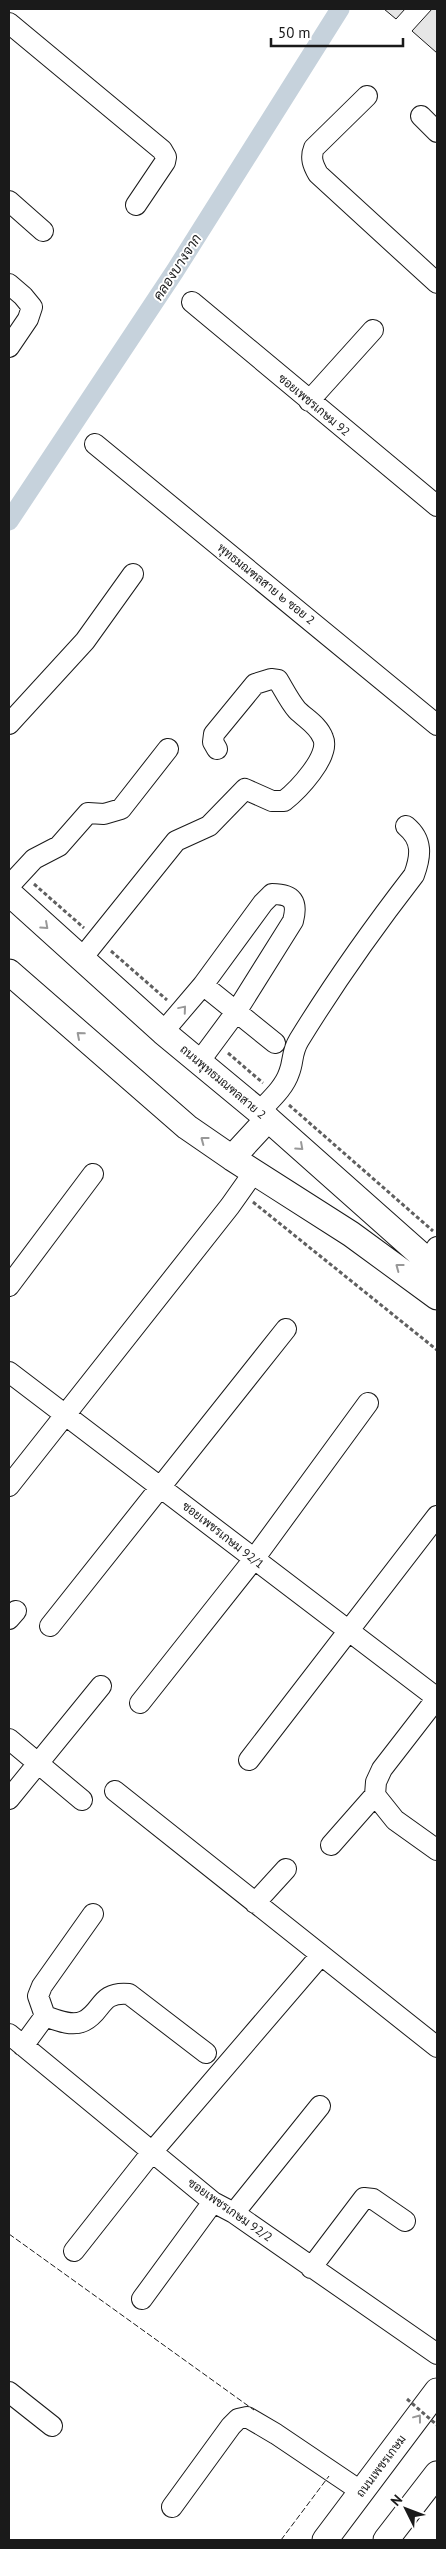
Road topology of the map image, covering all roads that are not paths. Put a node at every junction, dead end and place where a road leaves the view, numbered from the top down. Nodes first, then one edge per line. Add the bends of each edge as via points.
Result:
1 (9, 23) edge
2 (367, 96) dead end
3 (420, 116) dead end
4 (437, 132) edge
5 (9, 201) edge
6 (136, 205) dead end
7 (43, 231) dead end
8 (437, 283) edge
9 (9, 284) edge
10 (192, 302) dead end
11 (373, 330) dead end
12 (9, 347) edge
13 (309, 401) junction
14 (94, 444) dead end
15 (437, 506) edge
16 (133, 574) dead end
17 (9, 724) edge
18 (437, 725) edge
19 (168, 749) dead end
20 (217, 749) dead end
21 (406, 826) dead end
22 (9, 886) edge
23 (9, 893) edge
24 (82, 958) junction
25 (9, 972) edge
26 (203, 985) junction
27 (236, 1012) junction
28 (163, 1032) junction
29 (275, 1043) dead end
30 (199, 1062) junction
31 (264, 1116) junction
32 (232, 1158) junction
33 (93, 1174) dead end
34 (247, 1182) junction
35 (434, 1259) edge
36 (9, 1286) edge
37 (437, 1297) edge
38 (286, 1329) dead end
39 (9, 1372) edge
40 (368, 1403) dead end
41 (66, 1416) junction
42 (9, 1486) edge
43 (161, 1487) junction
44 (437, 1516) edge
45 (254, 1560) junction
46 (50, 1626) dead end
47 (349, 1632) junction
48 (101, 1686) dead end
49 (437, 1698) edge
50 (140, 1702) dead end
51 (9, 1740) edge
52 (249, 1760) dead end
53 (38, 1762) junction
54 (114, 1792) dead end
55 (375, 1796) junction
56 (9, 1799) edge
57 (82, 1800) dead end
58 (331, 1845) dead end
59 (437, 1850) edge
60 (286, 1869) dead end
61 (256, 1903) junction
62 (93, 1914) dead end
63 (321, 1956) junction
64 (45, 2016) junction
65 (16, 2040) edge
66 (437, 2047) edge
67 (206, 2053) dead end
68 (320, 2106) dead end
69 (152, 2152) junction
70 (213, 2202) junction
71 (234, 2212) junction
72 (405, 2221) dead end
73 (74, 2251) dead end
74 (311, 2268) junction
75 (142, 2299) dead end
76 (437, 2354) edge
77 (9, 2392) edge
78 (437, 2392) edge
79 (52, 2426) dead end
80 (435, 2482) edge
81 (362, 2492) junction
82 (172, 2507) dead end
83 (325, 2540) edge
84 (386, 2540) edge

1 - 6 street via 162,150 165,162
2 - 8 street via 314,148 311,155 314,166 318,174
3 - 4 street
5 - 7 street
9 - 12 street via 32,307 28,319
10 - 13 street, ซอยเพชรเกษม 92
11 - 13 street
13 - 15 street, ซอยเพชรเกษม 92
14 - 18 street, พุทธมณฑลสาย ๒ ซอย 2
16 - 17 street via 84,641
19 - 22 street via 121,809 104,814 88,813 59,846 34,859
20 - 24 street via 213,742 214,734 255,684 271,679 278,680 296,709 314,724 324,740 323,752 310,775 284,801 272,801 245,789 209,826 176,841
21 - 31 street via 419,844 420,859 414,875 315,1015 294,1050 290,1072
23 -> 24 main road, ถนนพุทธมณฑลสาย 2
24 - 28 main road, ถนนพุทธมณฑลสาย 2
32 -> 25 main road via 187,1127
26 - 27 street
26 - 27 street via 272,894 283,894 293,900 296,909 293,921
28 -> 26 street
27 - 29 street
27 - 30 street
28 - 30 main road, ถนนพุทธมณฑลสาย 2
30 - 31 main road, ถนนพุทธมณฑลสาย 2
31 - 32 main road
31 -> 35 main road, ถนนพุทธมณฑลสาย 2
32 - 34 main road
33 - 36 street
37 -> 34 main road via 351,1234
34 - 41 street
38 - 43 street
39 - 41 street, ซอยเพชรเกษม 92/1
40 - 45 street
41 - 42 street
41 - 43 street, ซอยเพชรเกษม 92/1
43 - 45 street, ซอยเพชรเกษม 92/1
43 - 46 street
44 - 47 street
45 - 47 street, ซอยเพชรเกษม 92/1
45 - 50 street
47 - 49 street, ซอยเพชรเกษม 92/1
47 - 52 street
48 - 53 street
49 - 55 street via 382,1769 376,1782
51 - 53 street
53 - 56 street
53 - 57 street
54 - 61 street
55 - 58 street
55 - 59 street via 395,1820
60 - 61 street
61 - 63 street
62 - 64 street via 42,1986 38,1996
63 - 66 street
63 - 69 street
64 - 65 street
64 - 67 street via 69,2023 84,2022 107,1998 118,1993 129,1994
65 - 69 street, ซอยเพชรเกษม 92/2
68 - 71 street
69 - 70 street, ซอยเพชรเกษม 92/2
69 - 73 street
70 - 71 street, ซอยเพชรเกษม 92/2
70 - 75 street
71 - 74 street, ซอยเพชรเกษม 92/2
72 - 74 street via 373,2199 364,2198
74 - 76 street, ซอยเพชรเกษม 92/2
77 - 79 street
81 -> 78 main road, ถนนเพชรเกษม
80 - 84 main road
81 - 82 street via 247,2417 238,2419 231,2426
81 - 83 main road, ถนนเพชรเกษม

